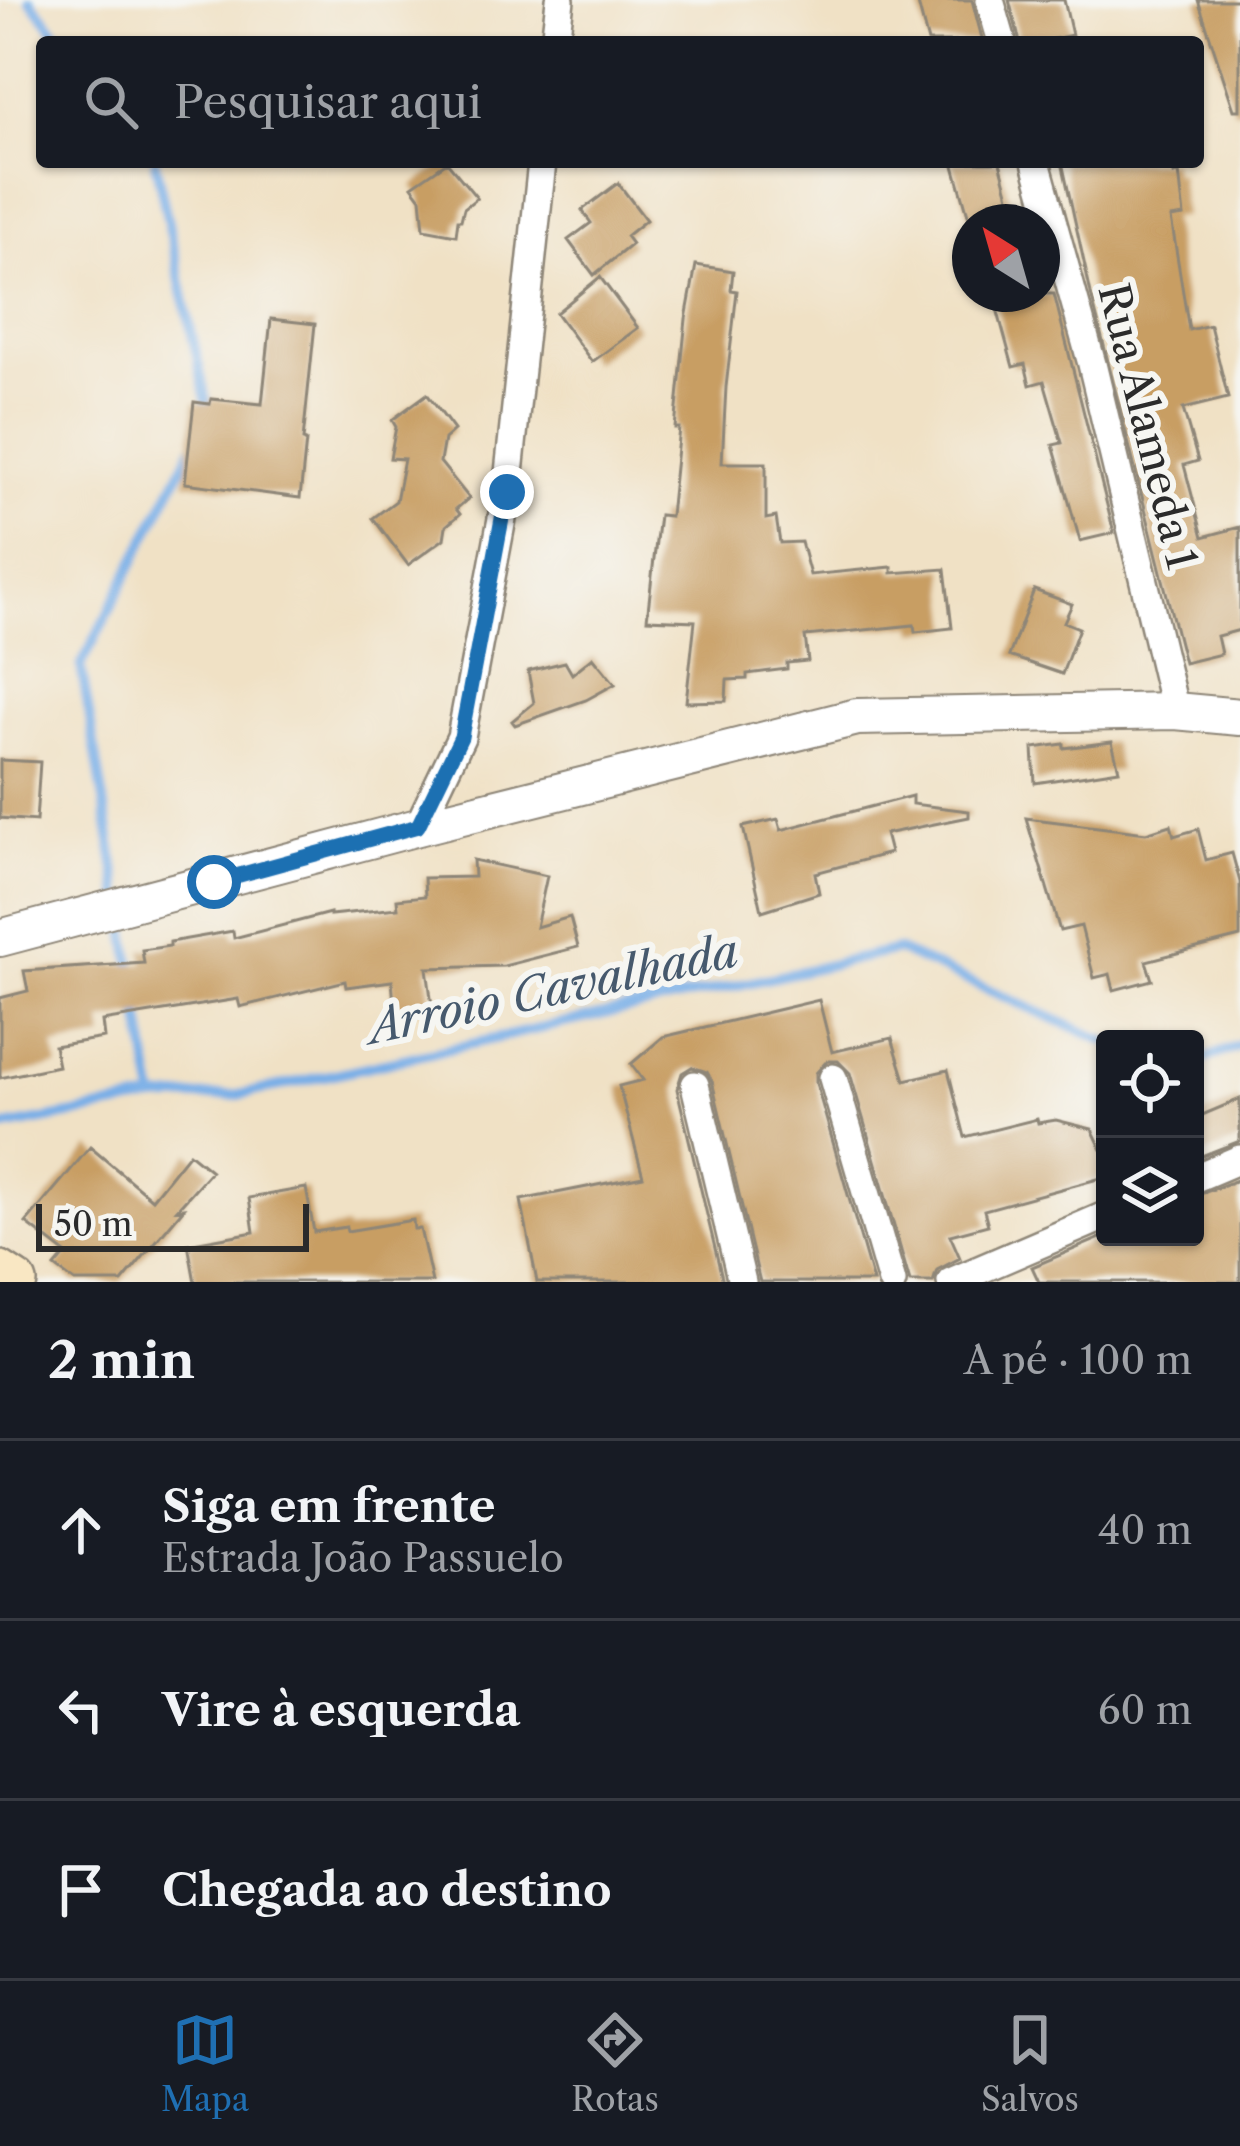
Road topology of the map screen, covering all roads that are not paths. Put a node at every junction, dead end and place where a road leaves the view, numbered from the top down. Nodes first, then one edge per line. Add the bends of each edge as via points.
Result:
1 (560, 0) edge
2 (991, 0) edge
3 (556, 36) edge
4 (1000, 36) edge
5 (541, 168) edge
6 (1038, 168) edge
7 (1175, 711) junction
8 (1240, 717) edge
9 (418, 826) junction
10 (0, 938) edge
11 (833, 1078) dead end
12 (695, 1085) dead end
13 (1240, 1159) edge
14 (1204, 1174) edge
15 (1096, 1220) edge
16 (0, 1271) edge
17 (17, 1282) edge
18 (742, 1282) edge
19 (892, 1282) edge
20 (951, 1282) edge

1 - 3 street
2 - 4 street
5 - 9 street via 507,492 461,737
6 - 7 street, Rua Alameda 1
7 - 8 street
7 - 9 street via 857,717
9 - 10 street
11 - 19 street
12 - 18 street
13 - 14 street
15 - 20 street
16 - 17 main road

